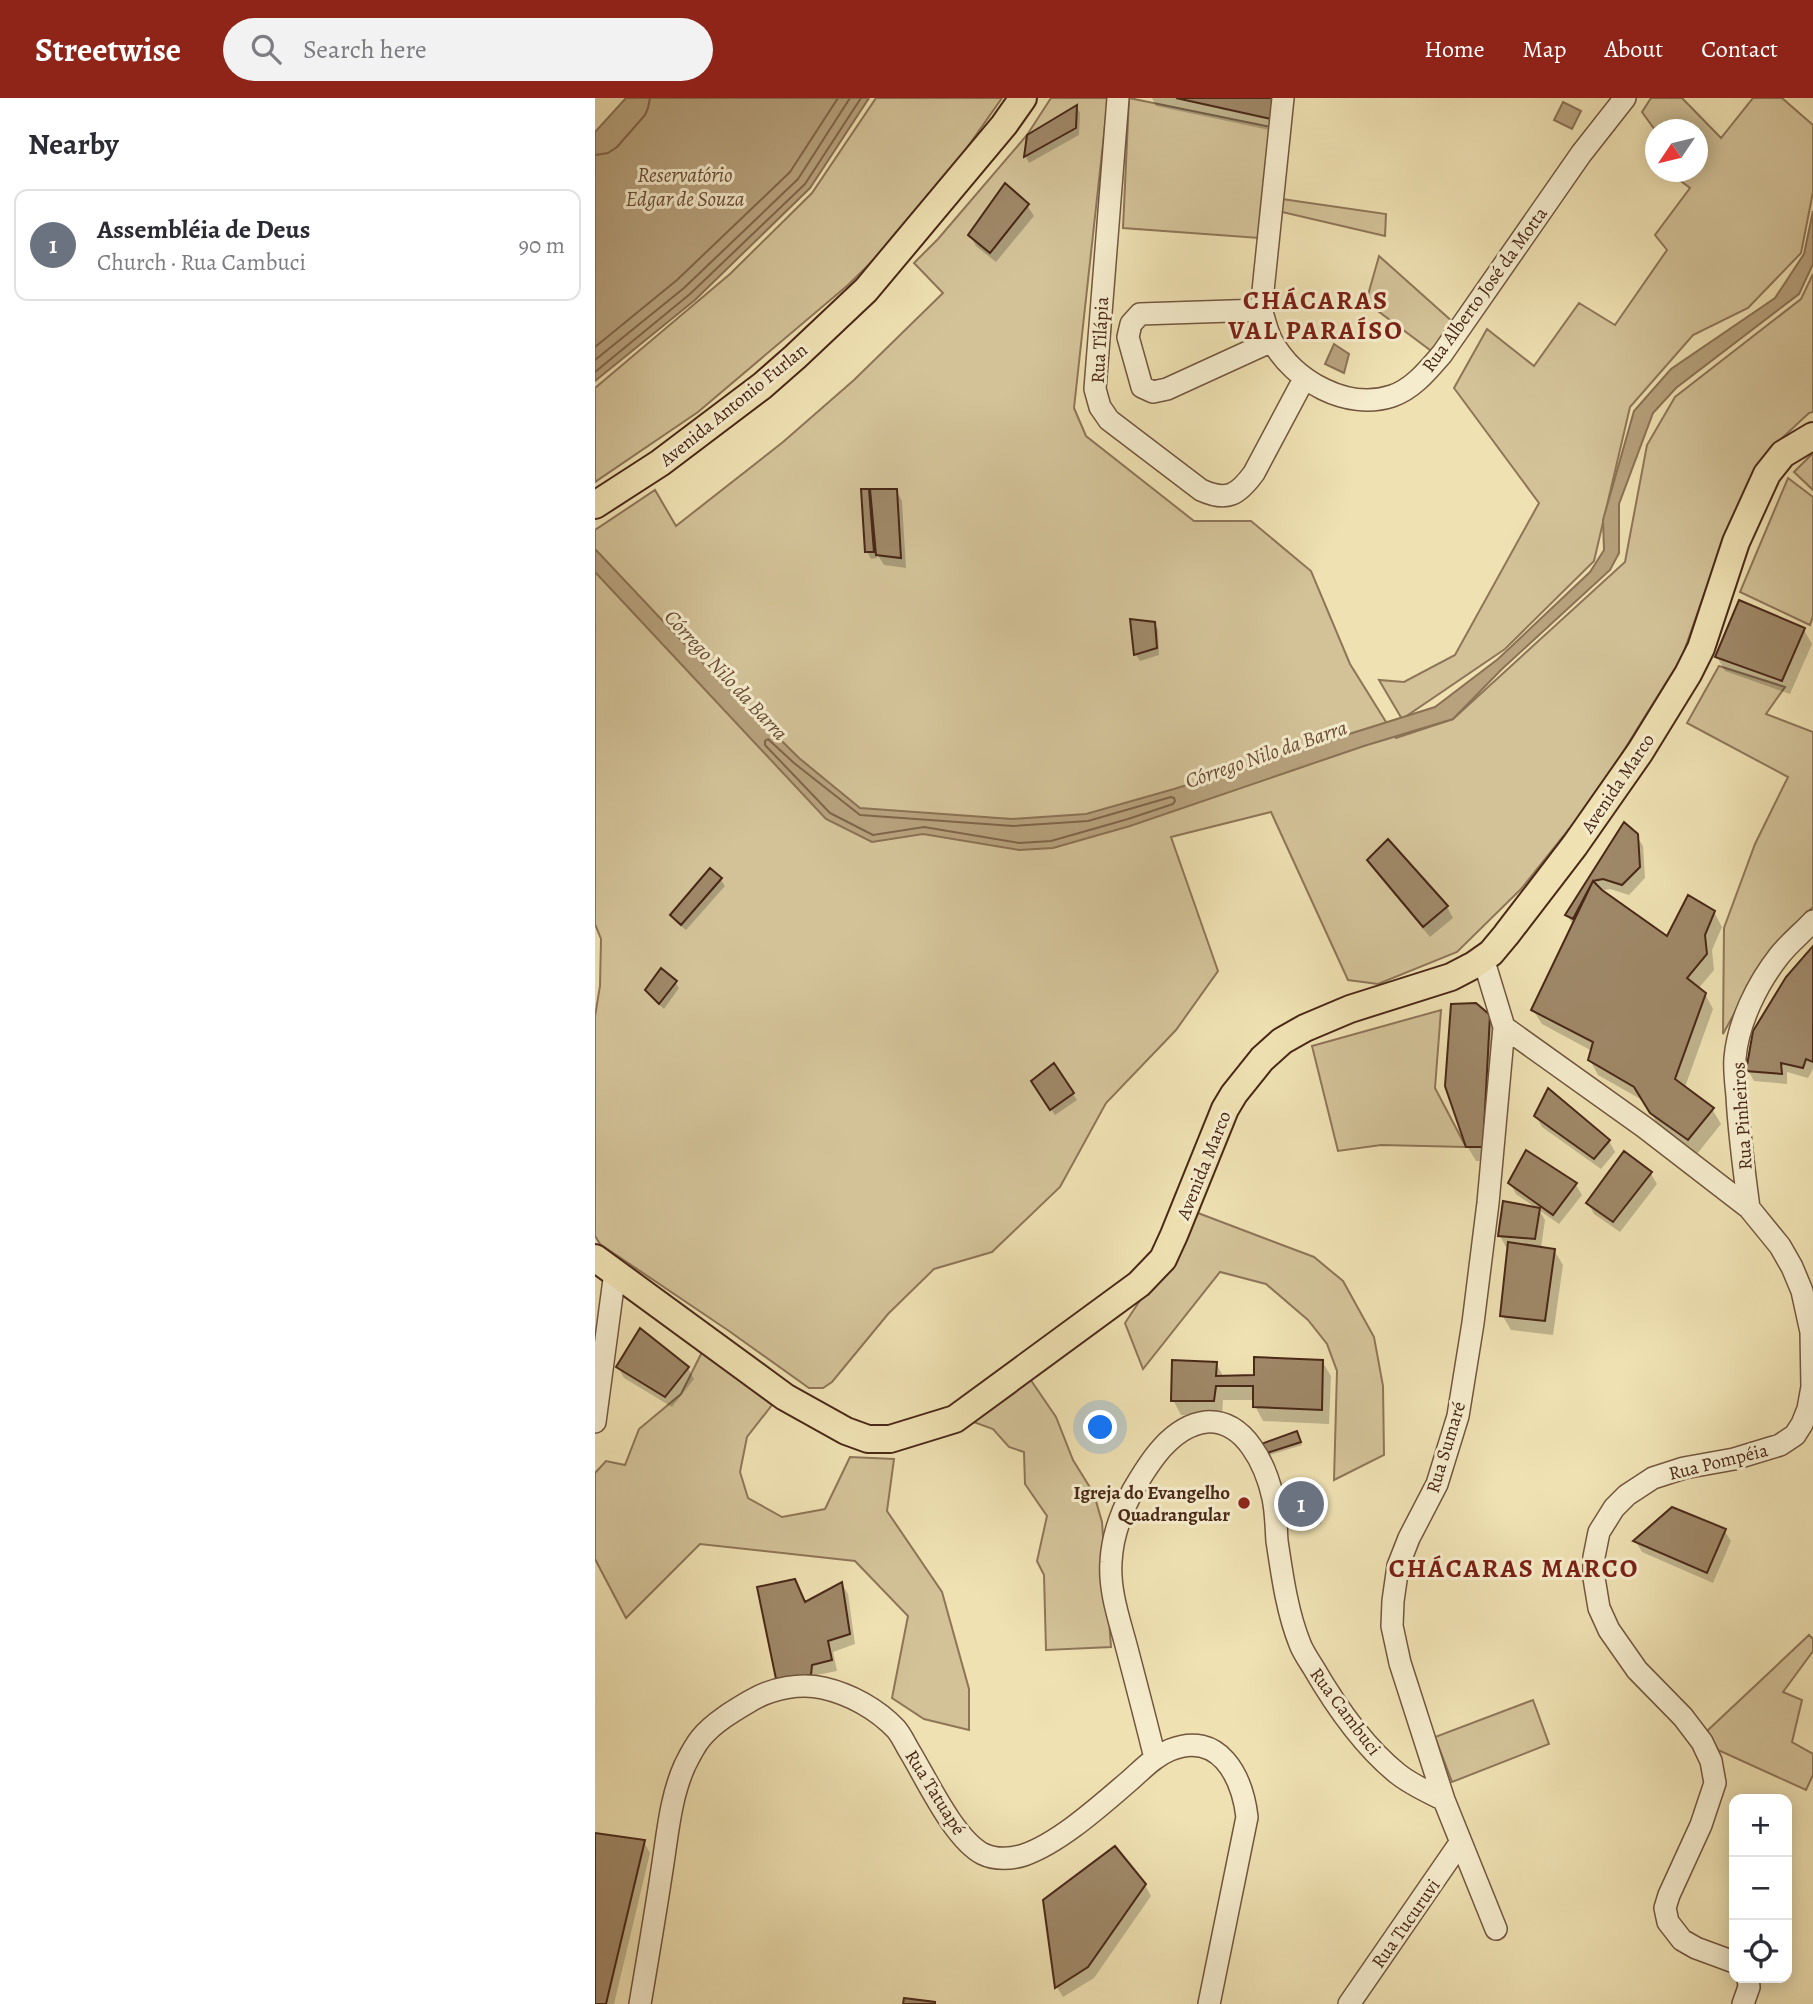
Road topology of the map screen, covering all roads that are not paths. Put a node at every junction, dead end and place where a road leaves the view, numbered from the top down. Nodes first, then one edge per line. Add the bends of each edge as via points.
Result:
1 (1023, 98) edge
2 (1118, 98) edge
3 (1283, 98) edge
4 (1625, 98) edge
5 (1261, 310) junction
6 (1272, 341) junction
7 (1304, 379) junction
8 (1813, 436) edge
9 (595, 505) edge
10 (1813, 921) edge
11 (1483, 958) junction
12 (1504, 1027) junction
13 (1749, 1208) junction
14 (605, 1265) edge
15 (595, 1422) edge
16 (1155, 1758) junction
17 (1444, 1800) junction
18 (1460, 1843) junction
19 (1496, 1929) dead end
20 (1729, 1960) edge
21 (1749, 1983) edge
22 (640, 2004) edge
23 (1209, 2004) edge
24 (1349, 2004) edge
25 (1743, 2004) edge

1 - 9 main road, Avenida Antonio Furlan via 866,290 762,386 660,463
2 - 7 street, Rua Tilápia via 1094,389 1100,407 1109,420 1201,490 1227,496 1254,473
3 - 5 street, Rua Alberto José da Motta
4 - 7 street, Rua Alberto José da Motta via 1420,379 1394,396 1371,400 1337,396
5 - 6 street, Rua Alberto José da Motta
5 - 6 street via 1140,314 1128,337 1142,387 1153,392 1167,389
6 - 7 street, Rua Alberto José da Motta
8 - 11 main road, Avenida Marco via 1783,454 1767,474 1736,542 1701,648 1640,752 1532,903
10 - 13 street, Rua Pinheiros via 1769,970 1739,1035 1736,1083
11 - 12 street
11 - 14 main road, Avenida Marco via 1451,977 1350,1009 1282,1041 1262,1059 1225,1109 1163,1259 1139,1284 955,1419 890,1439 868,1439 846,1431 785,1397
12 - 13 street, Rua Pompéia
12 - 17 street, Rua Sumaré via 1481,1256 1458,1416 1437,1484 1398,1566 1393,1601 1394,1644
13 - 20 street, Rua Pompéia via 1780,1246 1802,1291 1811,1332 1812,1387 1802,1424 1780,1445 1653,1478 1614,1508 1599,1532 1594,1557 1599,1608 1609,1630 1637,1670 1683,1717 1711,1761 1715,1783 1665,1908 1668,1922 1682,1940
14 - 15 street
16 - 17 street, Rua Cambuci via 1113,1597 1110,1563 1116,1531 1147,1466 1178,1433 1195,1423 1218,1421 1244,1437 1269,1480 1290,1613 1300,1645 1327,1692 1356,1731 1398,1774
16 - 22 street, Rua Tatuapé via 1042,1848 1002,1858 969,1845 897,1730 861,1702 811,1685 759,1696 701,1738 685,1765 673,1799
16 - 23 street, Rua Tatuapé via 1190,1746 1206,1748 1223,1758 1235,1773 1245,1799 1247,1817
17 - 18 street, Rua Sumaré
18 - 19 street, Rua Sumaré
18 - 24 street, Rua Tucuruvi
21 - 25 street

